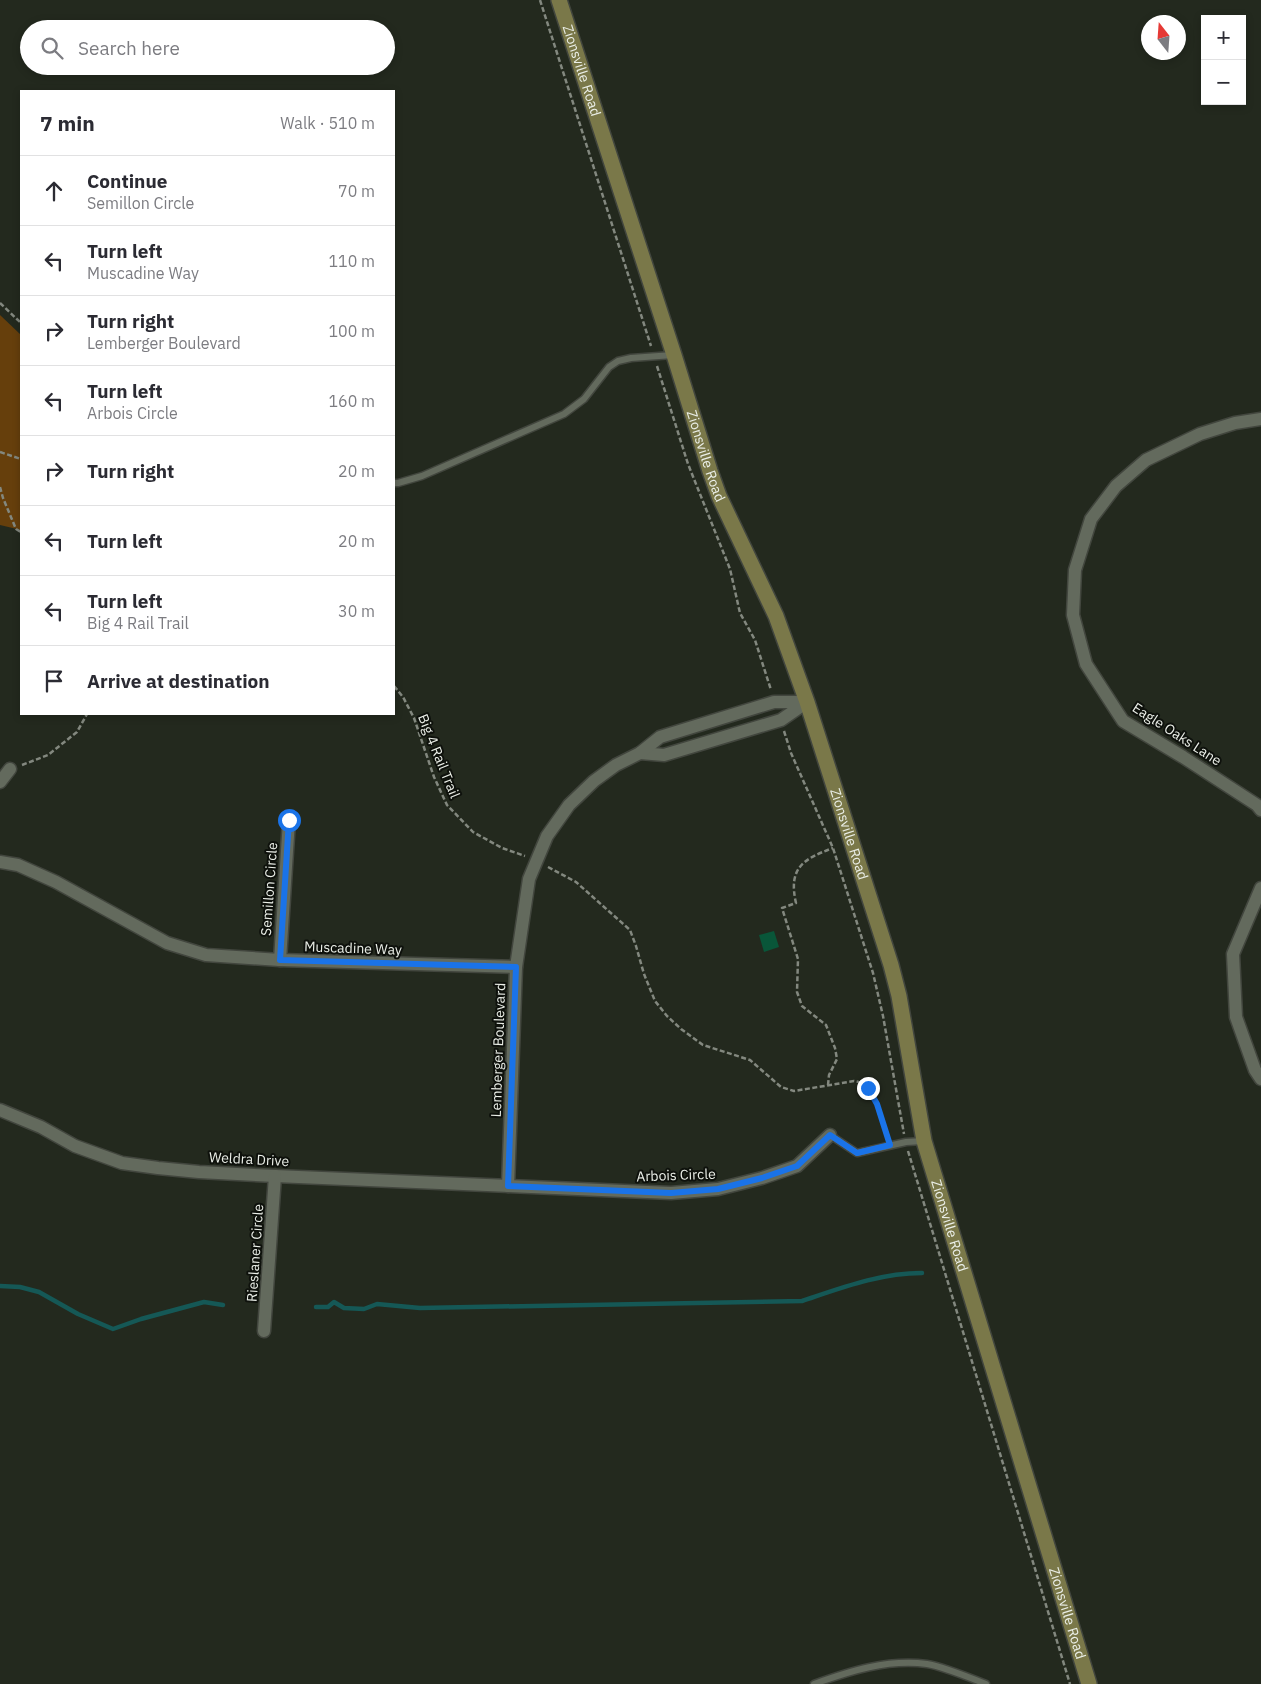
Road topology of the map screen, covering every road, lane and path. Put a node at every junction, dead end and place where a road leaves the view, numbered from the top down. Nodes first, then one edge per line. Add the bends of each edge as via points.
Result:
1 (540, 0) edge
2 (559, 0) edge
3 (0, 303) edge
4 (20, 322) edge
5 (674, 355) junction
6 (654, 357) junction
7 (1261, 419) edge
8 (0, 452) edge
9 (20, 459) edge
10 (395, 482) edge
11 (0, 487) edge
12 (20, 531) edge
13 (768, 682) dead end
14 (395, 687) edge
15 (807, 702) junction
16 (87, 715) edge
17 (787, 742) dead end
18 (640, 753) junction
19 (10, 769) joint
20 (0, 782) edge
21 (1261, 810) edge
22 (289, 820) dead end
23 (833, 848) junction
24 (524, 856) dead end
25 (0, 862) edge
26 (839, 866) dead end
27 (549, 867) dead end
28 (1261, 888) edge
29 (280, 960) junction
30 (516, 967) junction
31 (1261, 1079) edge
32 (828, 1085) junction
33 (0, 1110) edge
34 (830, 1135) joint
35 (924, 1140) junction
36 (890, 1145) junction
37 (274, 1176) junction
38 (508, 1186) junction
39 (264, 1331) dead end
40 (814, 1684) edge
41 (986, 1684) edge
42 (1089, 1684) edge

1 - 6 path
2 - 5 main road, Zionsville Road
3 - 4 path
5 - 6 lane
5 - 15 main road, Zionsville Road via 719,496 776,616
6 - 10 lane via 618,361 609,367 584,399 564,414 422,476
6 - 13 path via 688,464 730,569 740,613 755,640
7 - 21 street, Eagle Oaks Lane via 1200,434 1146,460 1116,486 1091,519 1075,570 1073,615 1086,664 1124,720
8 - 9 path
11 - 12 path via 16,529
14 - 24 path, Big 4 Rail Trail via 414,718 447,805 473,832
15 - 18 street, Lemberger Boulevard via 774,702 660,738
15 - 18 street via 781,720 664,755
15 - 35 main road, Zionsville Road via 891,965
16 - 19 path via 77,732 48,755
17 - 23 path
18 - 30 street, Lemberger Boulevard via 594,781 568,805 547,836 529,879
19 - 20 street
22 - 29 street, Semillon Circle
23 - 26 path
23 - 32 path via 814,854 804,862 793,882 796,903 782,908 798,959 797,992 802,1006 826,1025 835,1048 837,1059 828,1075
25 - 29 street, Muscadine Way via 18,865 56,882 167,943 206,954
27 - 32 path via 576,882 630,930 655,1001 681,1029 703,1045 750,1060 781,1087 794,1091
28 - 31 street via 1233,954 1236,1017
29 - 30 street, Muscadine Way
30 - 38 street, Lemberger Boulevard
32 - 36 path via 854,1081 863,1083 877,1104
33 - 37 street, Weldra Drive via 75,1146 122,1163
34 - 36 lane via 857,1153
34 - 38 street, Arbois Circle via 797,1166 718,1189 671,1193
35 - 36 lane
35 - 42 main road, Zionsville Road
37 - 38 street, Weldra Drive
37 - 39 street, Rieslaner Circle
40 - 41 lane via 846,1672 884,1664 928,1664

